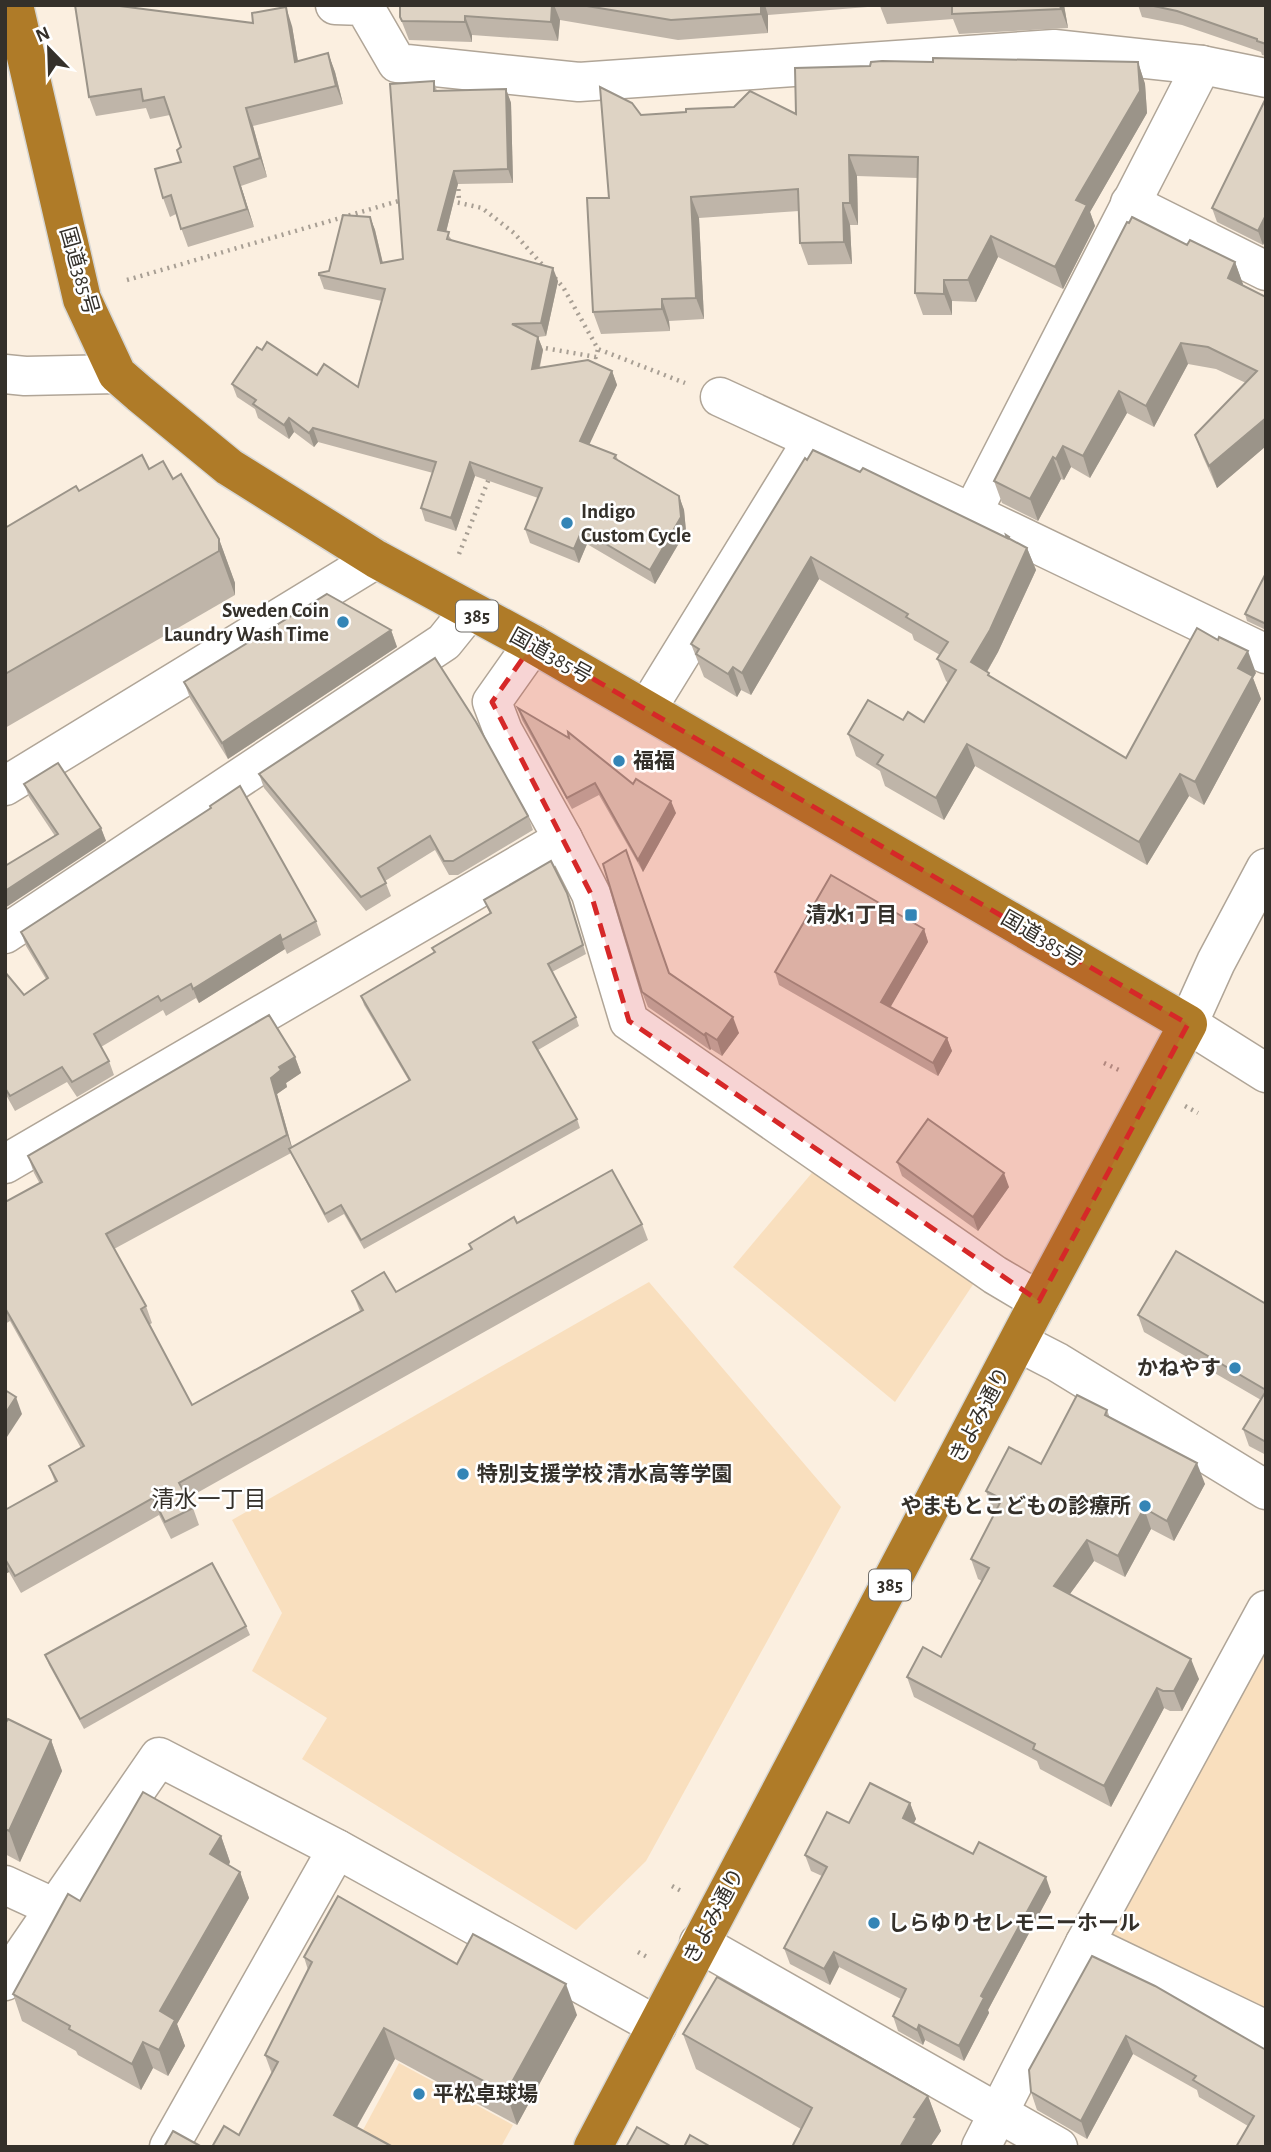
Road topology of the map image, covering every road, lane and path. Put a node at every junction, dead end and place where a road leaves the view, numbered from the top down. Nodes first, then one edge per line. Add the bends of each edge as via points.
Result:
1 (14, 5) edge
2 (335, 5) edge
3 (1202, 65) junction
4 (1266, 78) edge
5 (458, 176) edge
6 (407, 199) edge
7 (446, 200) edge
8 (459, 202) junction
9 (1130, 203) junction
10 (1266, 271) edge
11 (127, 280) dead end
12 (532, 345) edge
13 (598, 349) junction
14 (5, 374) edge
15 (117, 374) junction
16 (720, 397) joint
17 (812, 441) junction
18 (494, 467) edge
19 (972, 513) junction
20 (459, 554) dead end
21 (376, 559) junction
22 (469, 611) junction
23 (533, 644) junction
24 (1266, 654) edge
25 (647, 709) junction
26 (5, 786) edge
27 (563, 839) junction
28 (1266, 868) edge
29 (5, 933) edge
30 (1188, 1024) junction
31 (1266, 1073) edge
32 (5, 1164) edge
33 (1039, 1301) junction
34 (1018, 1342) junction
35 (1266, 1490) edge
36 (1266, 1610) edge
37 (337, 1849) junction
38 (5, 1885) edge
39 (55, 1908) junction
40 (699, 1943) junction
41 (1085, 1943) junction
42 (5, 1981) edge
43 (657, 2026) junction
44 (1266, 2030) edge
45 (999, 2113) junction
46 (169, 2147) edge
47 (593, 2147) edge
48 (981, 2147) edge
49 (1058, 2147) edge

1 - 15 highway, 国道385号 / 385 via 82,299
2 - 3 street via 364,6 397,63 579,82 1054,49
3 - 4 street
3 - 9 street
5 - 8 path
6 - 11 path
7 - 8 path
8 - 13 path via 482,208 514,233 562,287
9 - 10 street
9 - 19 street
12 - 13 path via 596,357
13 - 16 path
14 - 15 street
15 - 21 highway, 国道385号 / 385 via 229,467
16 - 17 street
17 - 19 street
17 - 25 street
18 - 20 path
19 - 24 street
21 - 22 highway, 国道385号 / 385
21 - 26 street
22 - 23 highway, 国道385号 / 385
22 - 29 street via 444,642
23 - 25 highway, 国道385号 / 385
23 - 27 street via 492,702 503,731
25 - 30 highway, 国道385号 / 385
27 - 32 street
27 - 33 street via 591,894 629,1021 983,1267
28 - 30 street, きよみ通り
30 - 31 street
30 - 33 highway, きよみ通り / 385
33 - 34 highway, きよみ通り / 385
34 - 35 street
34 - 40 highway, きよみ通り / 385
36 - 41 street
37 - 39 street via 159,1757
37 - 43 street
37 - 46 street
38 - 39 street
39 - 42 street
40 - 43 highway, きよみ通り / 385
40 - 45 street
41 - 44 street
41 - 45 street
43 - 47 highway, きよみ通り / 385
45 - 48 street
45 - 49 street

